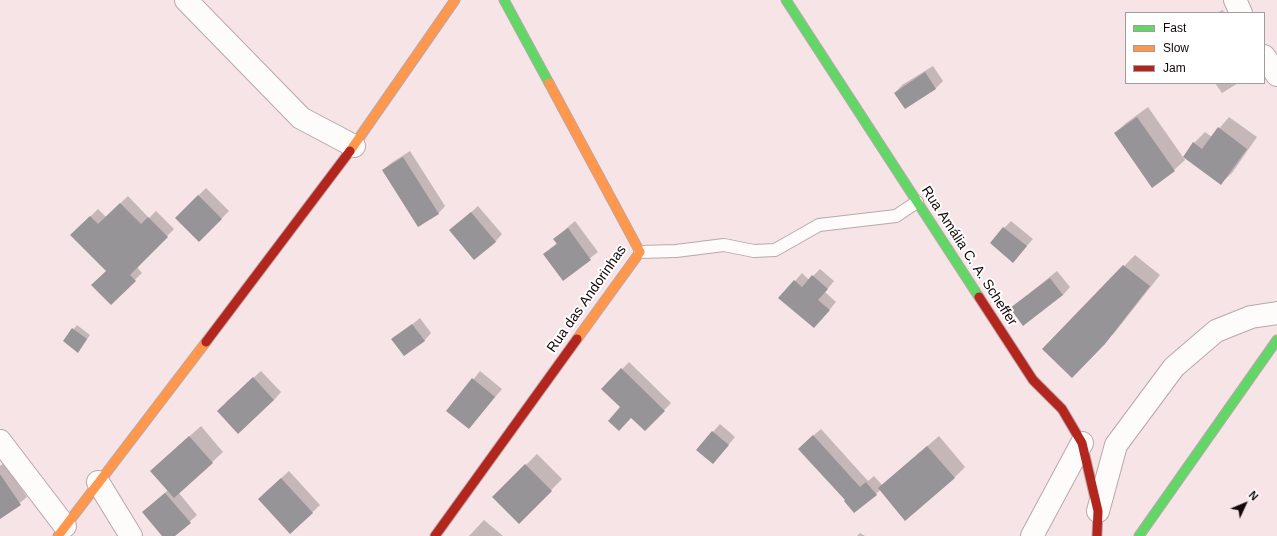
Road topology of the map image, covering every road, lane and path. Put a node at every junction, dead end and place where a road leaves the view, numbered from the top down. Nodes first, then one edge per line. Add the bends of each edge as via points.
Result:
1 (186, 0) edge
2 (455, 0) edge
3 (504, 0) edge
4 (786, 0) edge
5 (1235, 0) edge
6 (1241, 12) edge
7 (1265, 58) edge
8 (1277, 76) edge
9 (354, 146) junction
10 (917, 202) junction
11 (640, 252) junction
12 (1277, 314) edge
13 (1277, 340) edge
14 (0, 441) edge
15 (1082, 443) junction
16 (98, 482) junction
17 (1098, 511) junction
18 (61, 531) edge
19 (132, 536) edge
20 (436, 536) edge
21 (1032, 536) edge
22 (1097, 536) edge
23 (1139, 536) edge

1 - 9 street via 301,118
2 - 9 main road
3 - 11 main road, Rua das Andorinhas
4 - 10 main road, Rua Amália C. A. Scheffer
5 - 6 street
7 - 8 street
9 - 16 main road via 161,403
10 - 11 lane via 896,216 819,225 775,250 754,251 724,245
10 - 15 main road, Rua Amália C. A. Scheffer via 1032,380 1062,409
11 - 20 main road, Rua das Andorinhas
12 - 17 street via 1251,317 1216,331 1174,367 1116,445
13 - 23 main road
14 - 18 street
15 - 17 main road, Rua Amália C. A. Scheffer
15 - 21 street
16 - 18 main road
16 - 19 street
17 - 22 main road, Rua Amália C. A. Scheffer

